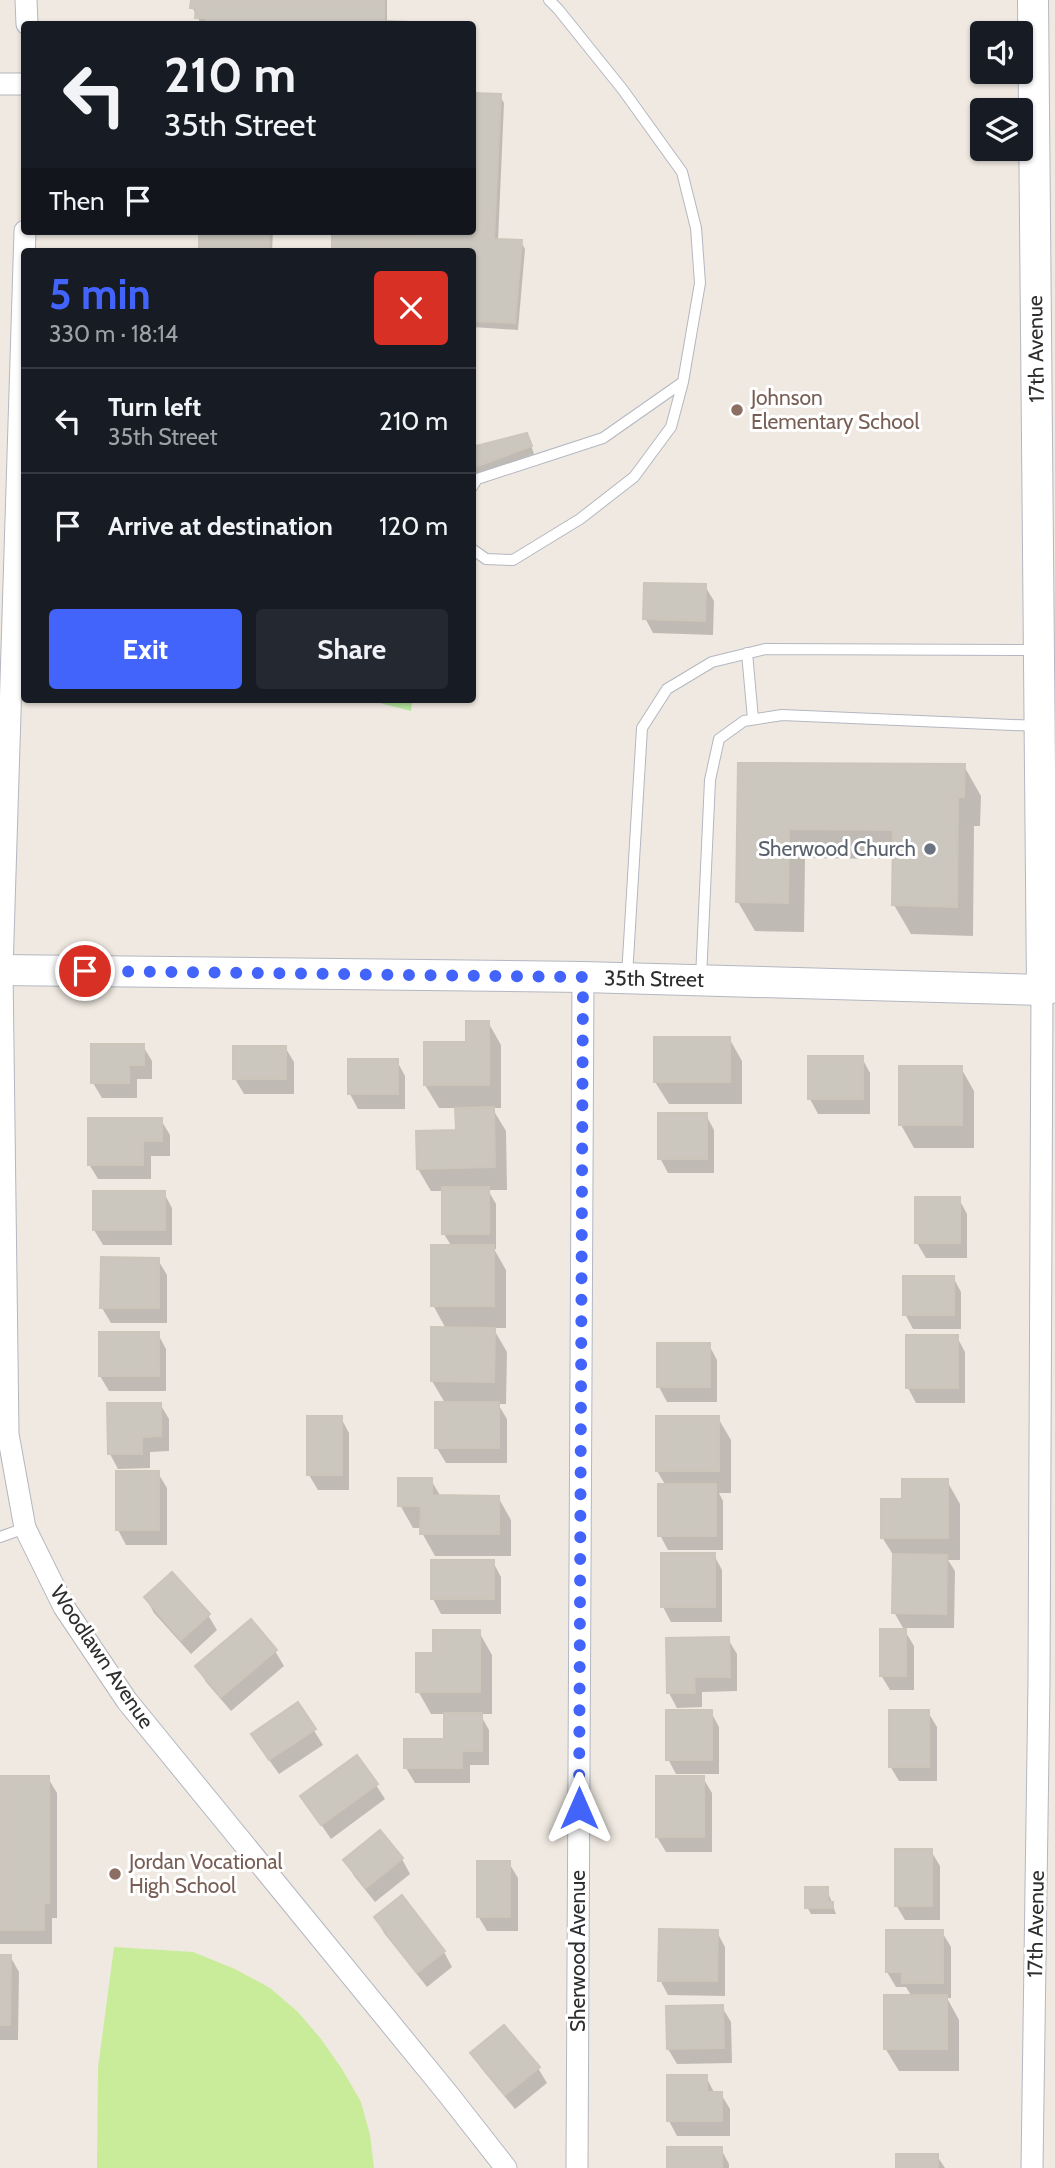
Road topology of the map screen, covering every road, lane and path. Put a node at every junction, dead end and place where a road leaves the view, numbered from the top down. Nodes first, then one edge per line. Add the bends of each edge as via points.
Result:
1 (26, 0) edge
2 (549, 0) edge
3 (1033, 0) edge
4 (27, 21) edge
5 (0, 84) edge
6 (21, 84) edge
7 (21, 354) edge
8 (683, 382) junction
9 (476, 481) edge
10 (476, 552) edge
11 (1039, 650) junction
12 (747, 653) junction
13 (753, 719) junction
14 (1040, 726) junction
15 (1, 970) edge
16 (583, 977) junction
17 (627, 979) junction
18 (701, 981) junction
19 (1049, 988) edge
20 (24, 1528) junction
21 (0, 1537) edge
22 (1047, 1681) edge
23 (506, 2168) edge
24 (578, 2168) edge
25 (1032, 2168) edge

1 - 4 street
2 - 8 lane via 682,172 696,228 700,283
3 - 11 street, 17th Avenue
5 - 6 street
7 - 15 street, Woodlawn Avenue
8 - 9 lane via 603,438
8 - 10 lane via 671,427 634,477 580,519 513,560 486,559
11 - 12 lane via 765,649
11 - 14 street, 17th Avenue
12 - 13 lane
12 - 17 lane via 712,662 667,689 642,728
13 - 14 lane via 782,715
13 - 18 lane via 719,740 710,780
14 - 19 street, 17th Avenue
15 - 16 street, 35th Street
15 - 20 street, Woodlawn Avenue via 8,1434
16 - 17 street, 35th Street
16 - 24 street, Sherwood Avenue
17 - 18 street, 35th Street
18 - 19 street, 35th Street
19 - 22 street, 17th Avenue
20 - 21 lane
20 - 23 street, Woodlawn Avenue via 64,1607 127,1701
22 - 25 street, 17th Avenue

